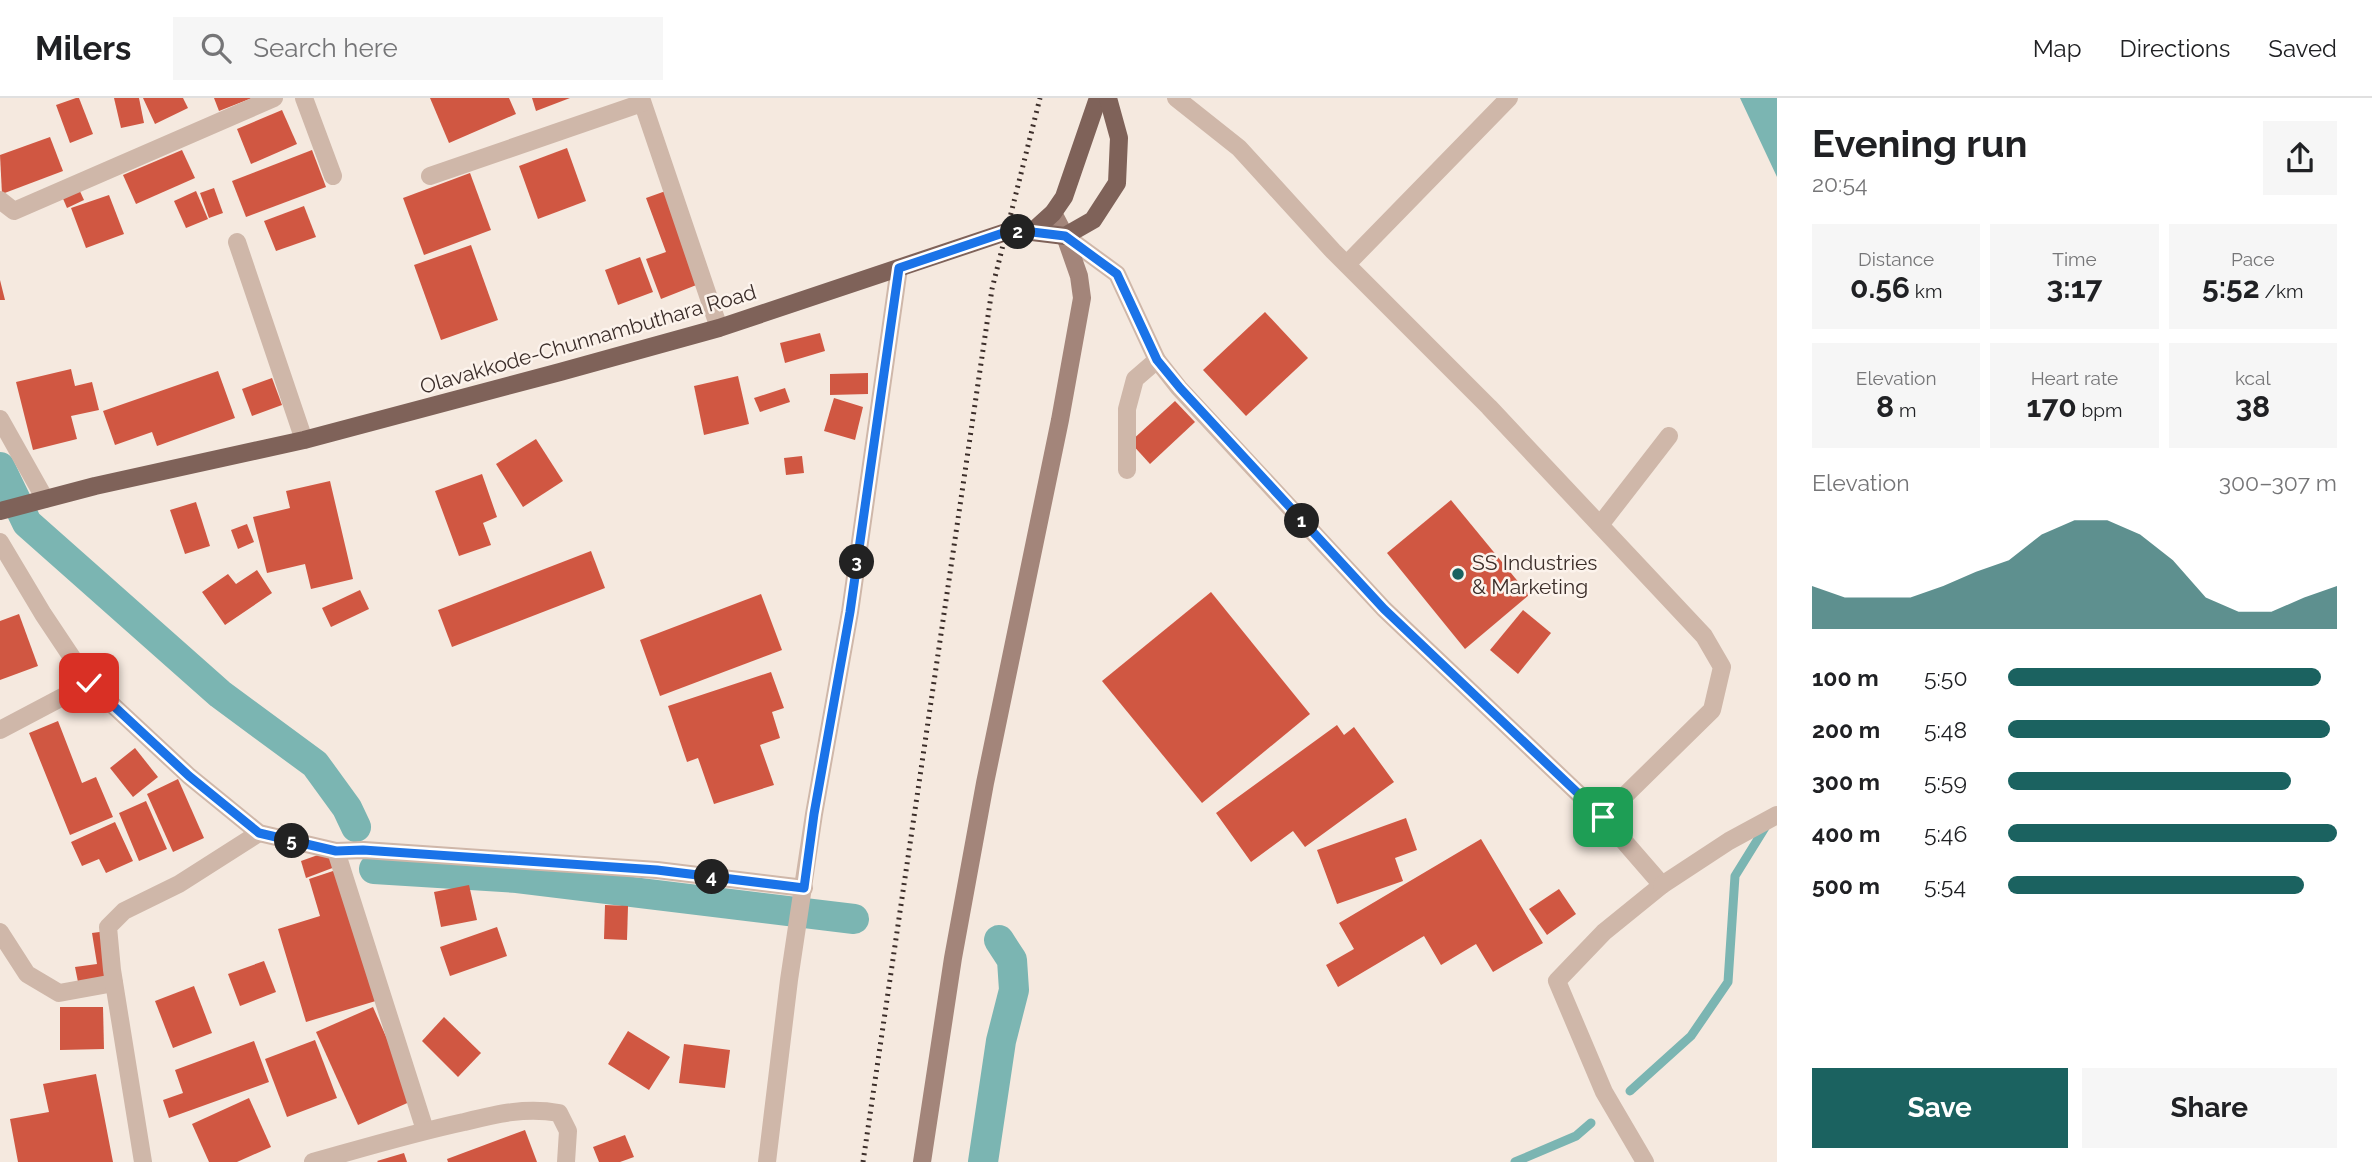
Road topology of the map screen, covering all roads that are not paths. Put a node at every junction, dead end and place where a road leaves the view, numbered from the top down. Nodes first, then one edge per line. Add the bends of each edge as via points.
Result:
1 (274, 98) edge
2 (304, 98) edge
3 (1098, 98) edge
4 (1108, 98) edge
5 (1176, 98) edge
6 (1509, 98) edge
7 (642, 101) edge
8 (333, 176) dead end
9 (430, 176) dead end
10 (0, 200) edge
11 (1053, 213) junction
12 (1032, 232) junction
13 (1065, 236) junction
14 (237, 242) dead end
15 (1347, 264) junction
16 (899, 268) junction
17 (719, 328) junction
18 (1157, 360) junction
19 (0, 419) edge
20 (1669, 436) dead end
21 (304, 440) junction
22 (1127, 470) dead end
23 (39, 501) junction
24 (1, 511) edge
25 (1600, 525) junction
26 (0, 542) edge
27 (89, 683) junction
28 (0, 730) edge
29 (1777, 815) edge
30 (1603, 817) junction
31 (259, 833) junction
32 (336, 851) junction
33 (1662, 885) junction
34 (804, 888) junction
35 (0, 932) edge
36 (114, 983) junction
37 (425, 1130) junction
38 (143, 1162) edge
39 (313, 1162) edge
40 (566, 1162) edge
41 (767, 1162) edge
42 (922, 1162) edge
43 (1645, 1162) edge

1 - 10 street via 14,211
2 - 8 street
3 - 11 main road via 1064,197
4 - 13 main road via 1119,138 1116,183 1093,220
5 - 15 street via 1239,148
6 - 15 street
7 - 9 street
7 - 17 street
11 - 12 main road
11 - 13 main road
12 - 13 main road, Olavakkode-Chunnambuthara Road
12 - 16 main road, Olavakkode-Chunnambuthara Road via 1006,232
13 - 18 street via 1117,274
13 - 42 main road via 1082,298 985,783
14 - 21 street
15 - 25 street
16 - 17 main road, Olavakkode-Chunnambuthara Road
16 - 34 street via 850,612
17 - 21 main road, Olavakkode-Chunnambuthara Road
18 - 22 street via 1135,379 1127,409
18 - 30 street via 1384,609
19 - 23 street
20 - 25 street
21 - 23 main road, Olavakkode-Chunnambuthara Road
23 - 24 main road, Olavakkode-Chunnambuthara Road
25 - 30 street via 1704,636 1722,667 1712,710
26 - 27 street
27 - 28 street
27 - 31 street via 189,776
29 - 33 street
30 - 33 street
31 - 32 street
31 - 36 street via 179,884 124,911 108,927
32 - 34 street via 657,870
32 - 37 street
33 - 43 street via 1604,932 1557,981 1605,1092
34 - 41 street
35 - 36 street via 27,974 59,993
36 - 38 street
37 - 39 street
37 - 40 street via 504,1113 536,1109 559,1113 568,1131

